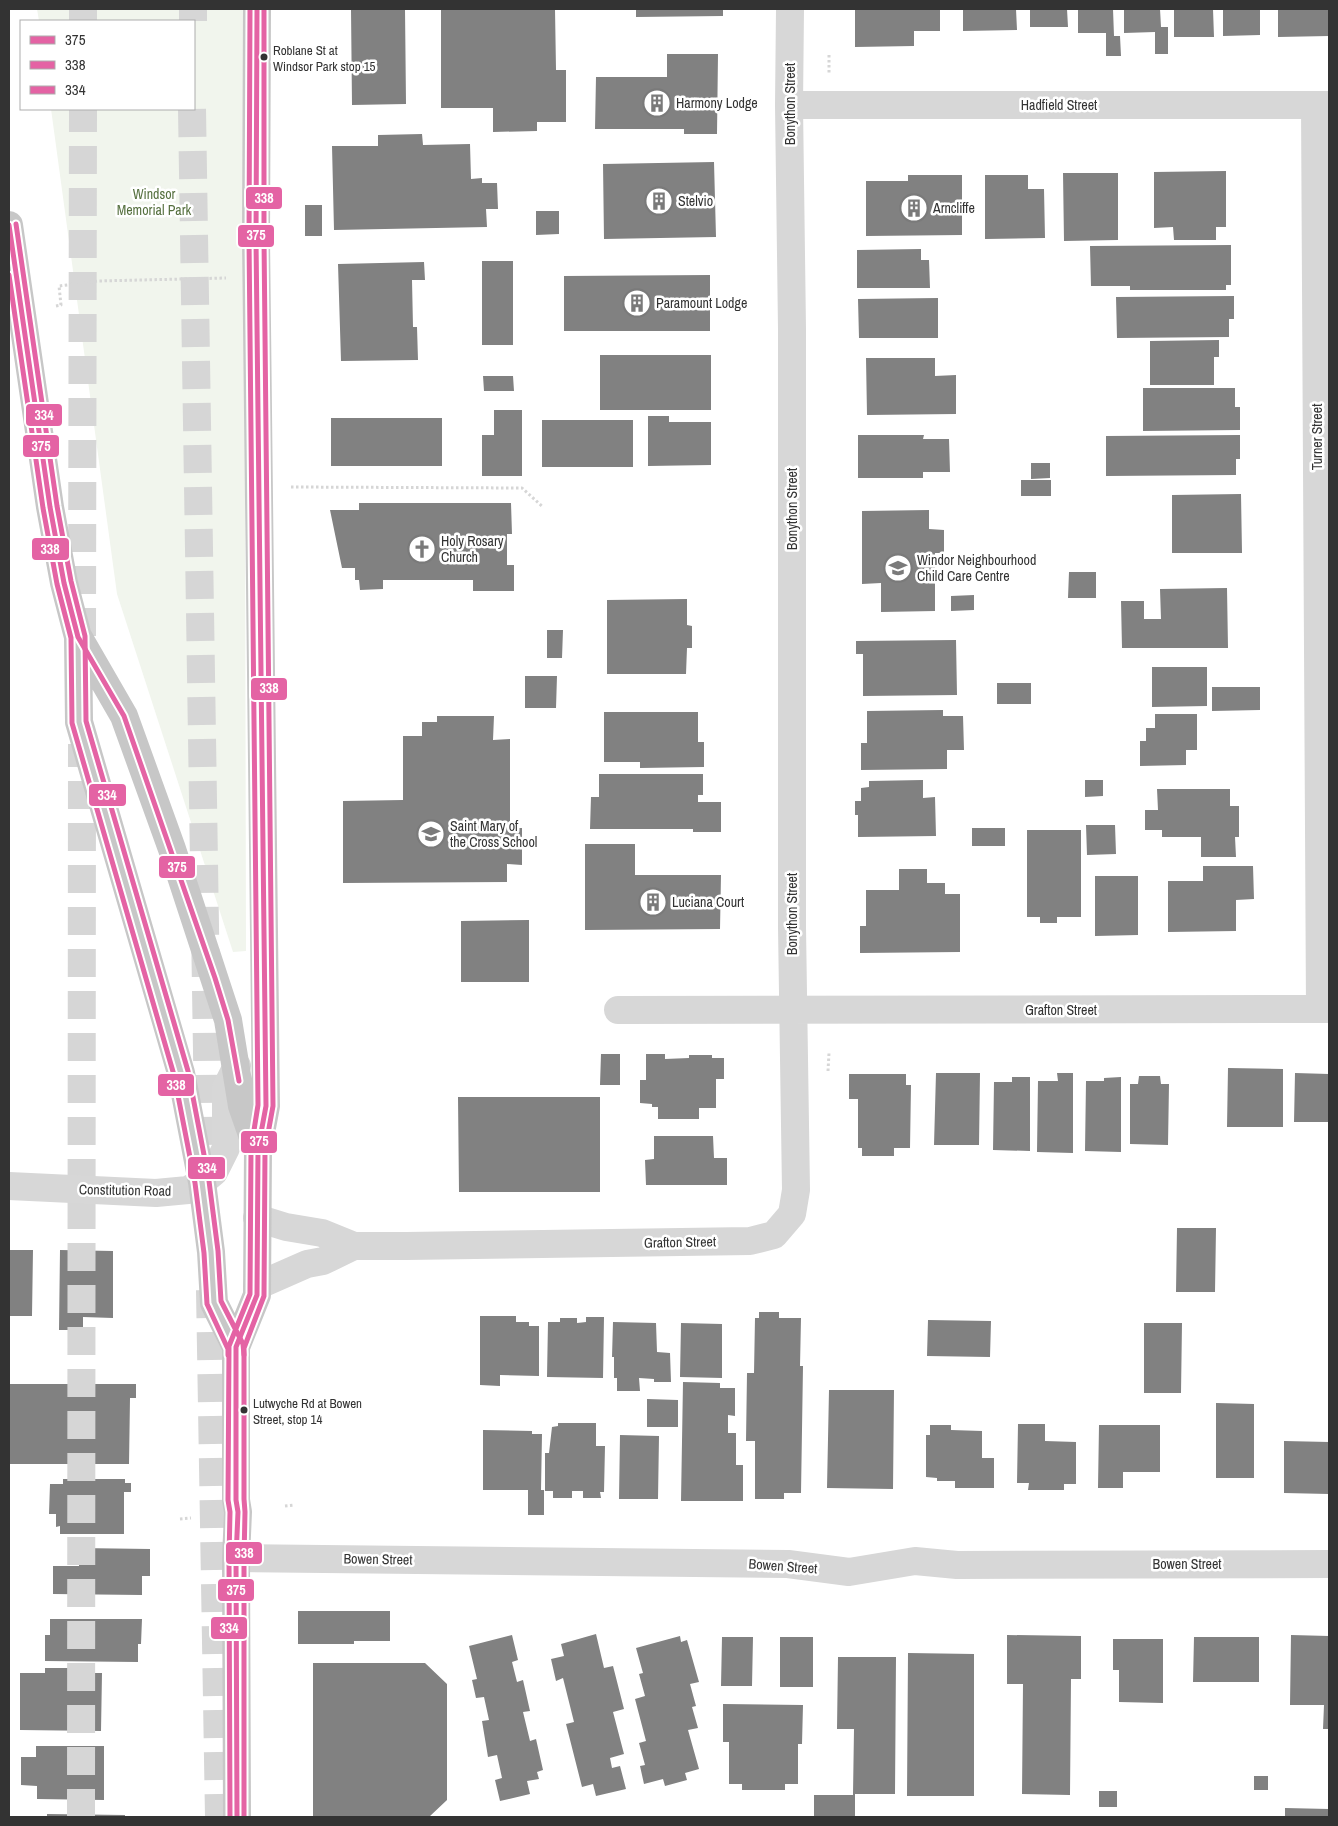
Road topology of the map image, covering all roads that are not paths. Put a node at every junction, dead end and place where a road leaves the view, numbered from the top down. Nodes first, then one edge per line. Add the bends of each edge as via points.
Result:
1 (257, 9) edge
2 (790, 9) edge
3 (789, 105) junction
4 (1322, 105) edge
5 (9, 225) edge
6 (12, 281) edge
7 (78, 637) junction
8 (1325, 1009) edge
9 (618, 1010) dead end
10 (793, 1010) junction
11 (236, 1066) junction
12 (258, 1150) junction
13 (202, 1182) junction
14 (9, 1186) edge
15 (257, 1218) junction
16 (354, 1246) junction
17 (257, 1286) junction
18 (236, 1347) junction
19 (236, 1558) junction
20 (1329, 1564) edge
21 (237, 1817) edge

1 - 12 highway via 256,238 266,1106
2 - 3 street, Bonython Street
3 - 4 street, Hadfield Street
3 - 10 street, Bonython Street
4 - 8 street, Turner Street
5 - 6 highway
6 - 7 highway via 50,508
7 - 11 highway via 124,716 215,978 228,1020
7 - 13 highway via 79,722 181,1073
8 - 10 street, Grafton Street
9 - 10 street, Grafton Street
10 - 16 street, Grafton Street via 796,1190 792,1214 774,1234 750,1241
11 - 12 highway via 242,1106
11 - 13 street, Constitution Road via 226,1088 226,1148 214,1172
12 - 15 highway
13 - 14 street, Constitution Road via 188,1190 156,1192
13 - 18 highway via 214,1303
15 - 16 street, Grafton Street via 286,1227 322,1232
15 - 17 highway
16 - 17 street, Grafton Street via 323,1262 307,1264
17 - 18 highway via 257,1295
18 - 19 highway
19 - 20 street, Bowen Street via 788,1564 849,1572 915,1561 957,1565
19 - 21 highway

